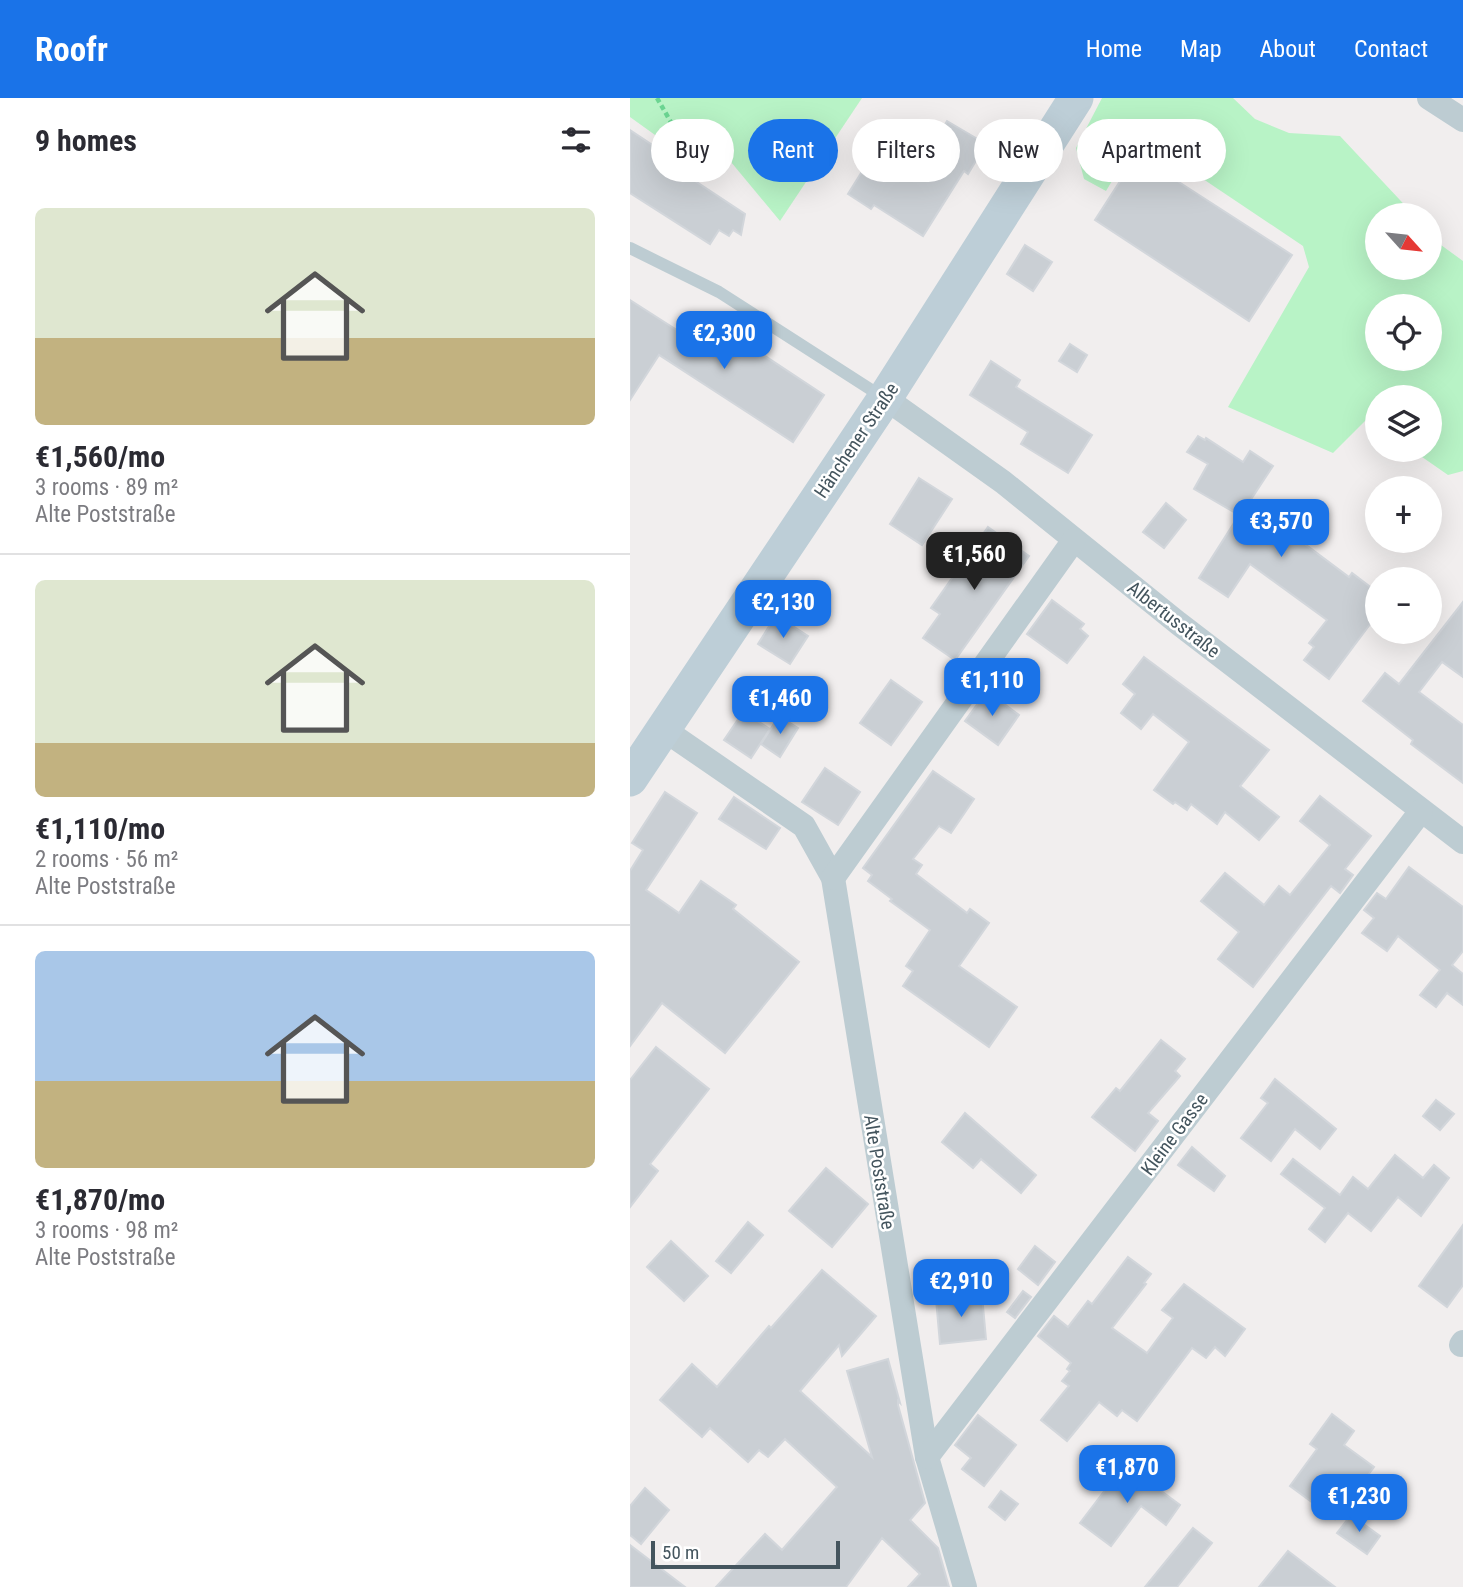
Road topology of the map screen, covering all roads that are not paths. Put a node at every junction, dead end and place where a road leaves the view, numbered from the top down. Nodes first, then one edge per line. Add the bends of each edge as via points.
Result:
1 (1076, 98) edge
2 (1429, 98) edge
3 (1463, 120) edge
4 (630, 248) edge
5 (884, 398) junction
6 (1074, 540) junction
7 (663, 729) junction
8 (630, 779) edge
9 (1421, 811) junction
10 (1463, 842) edge
11 (833, 878) junction
12 (927, 1457) junction
13 (965, 1587) edge

1 - 5 street, Hänchener Straße
2 - 3 street
4 - 5 lane via 719,292
5 - 6 street, Albertusstraße via 1003,482
5 - 7 street, Hänchener Straße
6 - 9 street, Albertusstraße
6 - 11 street
7 - 8 street, Hänchener Straße
7 - 11 street, Alte Poststraße via 804,826
9 - 10 street, Albertusstraße
9 - 12 street, Kleine Gasse
11 - 12 street, Alte Poststraße
12 - 13 street, Alte Poststraße

